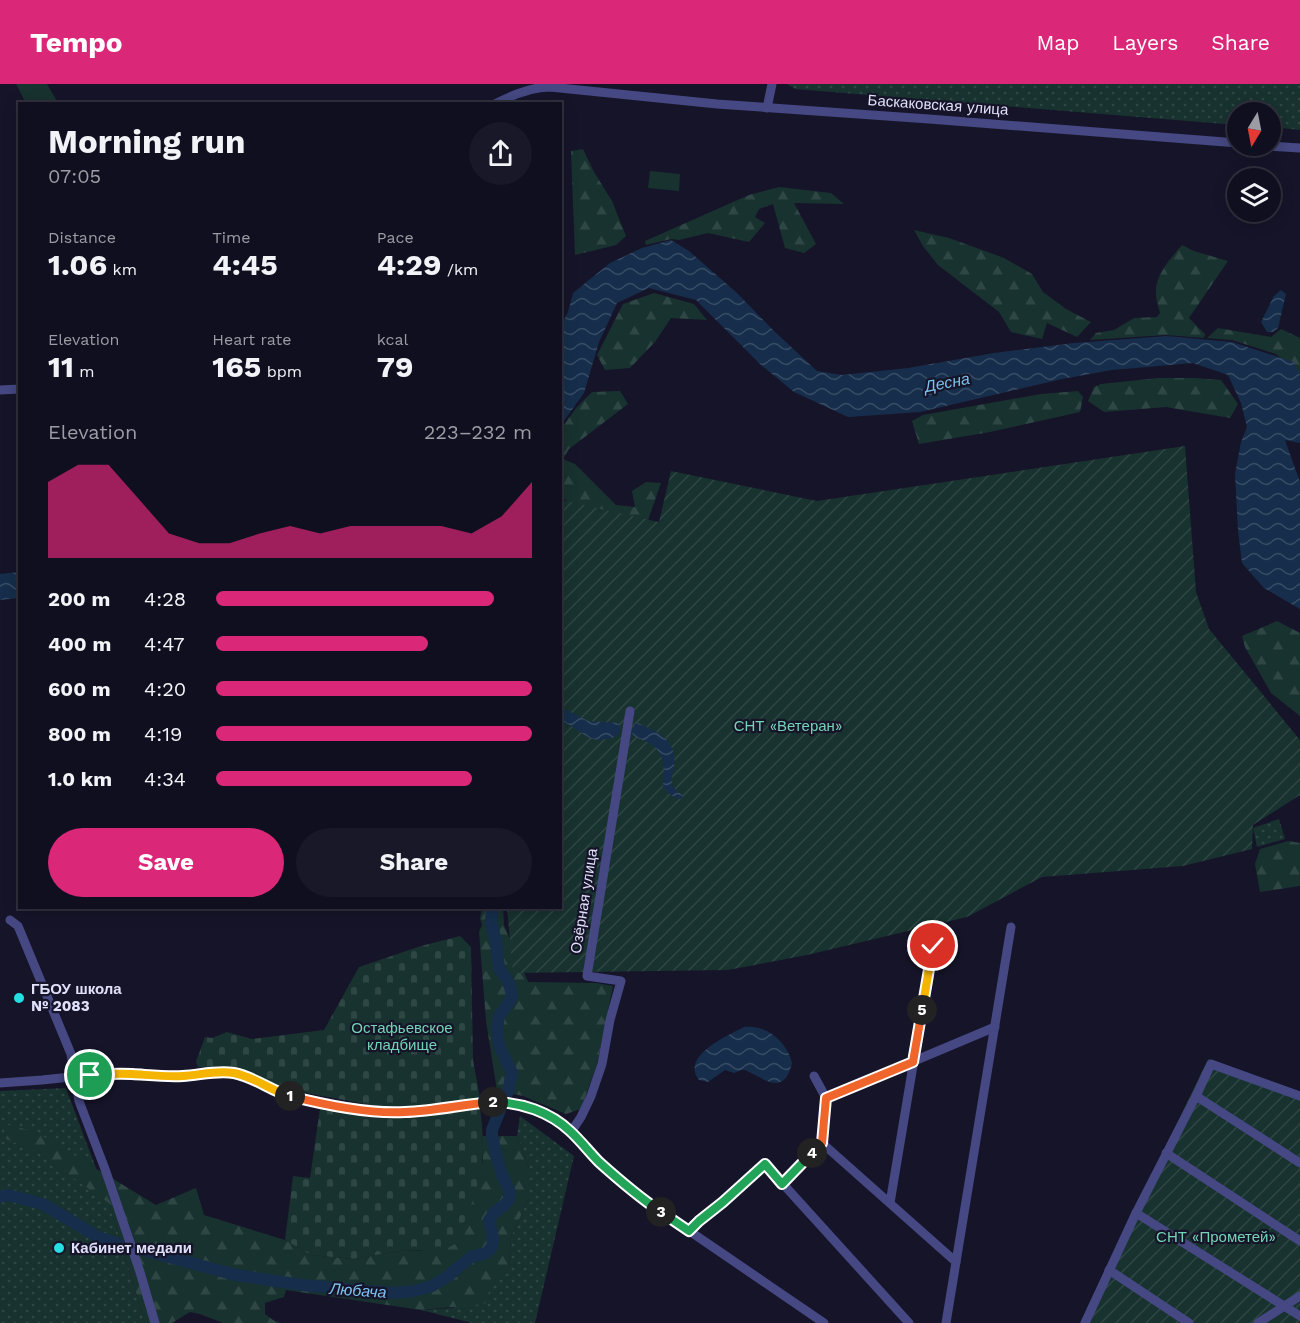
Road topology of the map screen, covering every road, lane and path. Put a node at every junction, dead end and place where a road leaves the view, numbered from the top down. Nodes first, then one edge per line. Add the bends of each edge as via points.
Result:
1 (772, 84) edge
2 (549, 86) edge
3 (500, 102) edge
4 (767, 108) junction
5 (1227, 142) edge
6 (1281, 147) edge
7 (1300, 148) edge
8 (18, 389) edge
9 (0, 390) edge
10 (630, 711) dead end
11 (10, 920) dead end
12 (1011, 927) dead end
13 (933, 946) dead end
14 (995, 1027) junction
15 (913, 1062) junction
16 (814, 1076) dead end
17 (76, 1077) junction
18 (0, 1083) edge
19 (1196, 1096) junction
20 (1300, 1096) edge
21 (826, 1098) junction
22 (571, 1131) junction
23 (822, 1143) junction
24 (1166, 1153) junction
25 (1300, 1163) edge
26 (782, 1184) junction
27 (890, 1203) junction
28 (1136, 1213) junction
29 (689, 1231) junction
30 (1300, 1241) edge
31 (957, 1262) junction
32 (1109, 1270) junction
33 (1300, 1296) edge
34 (1285, 1306) junction
35 (1300, 1316) edge
36 (155, 1323) edge
37 (824, 1323) edge
38 (909, 1323) edge
39 (946, 1323) edge
40 (1085, 1323) edge
41 (1189, 1323) edge
42 (1258, 1323) edge

1 - 4 street
2 - 3 street, Баскаковская улица
2 - 4 street, Баскаковская улица
4 - 5 street, Баскаковская улица
6 - 7 street
8 - 9 street
10 - 22 street, Озёрная улица via 587,976 621,981 602,1064 591,1096
11 - 17 street via 18,926 71,1054
12 - 14 street
13 - 15 street
14 - 15 street
14 - 31 street
15 - 21 street
15 - 27 street
16 - 21 street
17 - 18 street
17 - 22 street via 227,1072 296,1097 390,1113 511,1103 542,1113
17 - 36 street via 79,1101
19 - 20 street via 1210,1064
19 - 24 street
19 - 25 street
21 - 23 street
22 - 29 street via 597,1160
23 - 26 street
23 - 27 street
24 - 28 street
24 - 30 street
26 - 29 street via 765,1164
26 - 38 street
27 - 31 street
28 - 32 street
28 - 34 street
29 - 37 street
31 - 39 street
32 - 40 street
32 - 41 street
33 - 34 street
34 - 35 street
34 - 42 street

